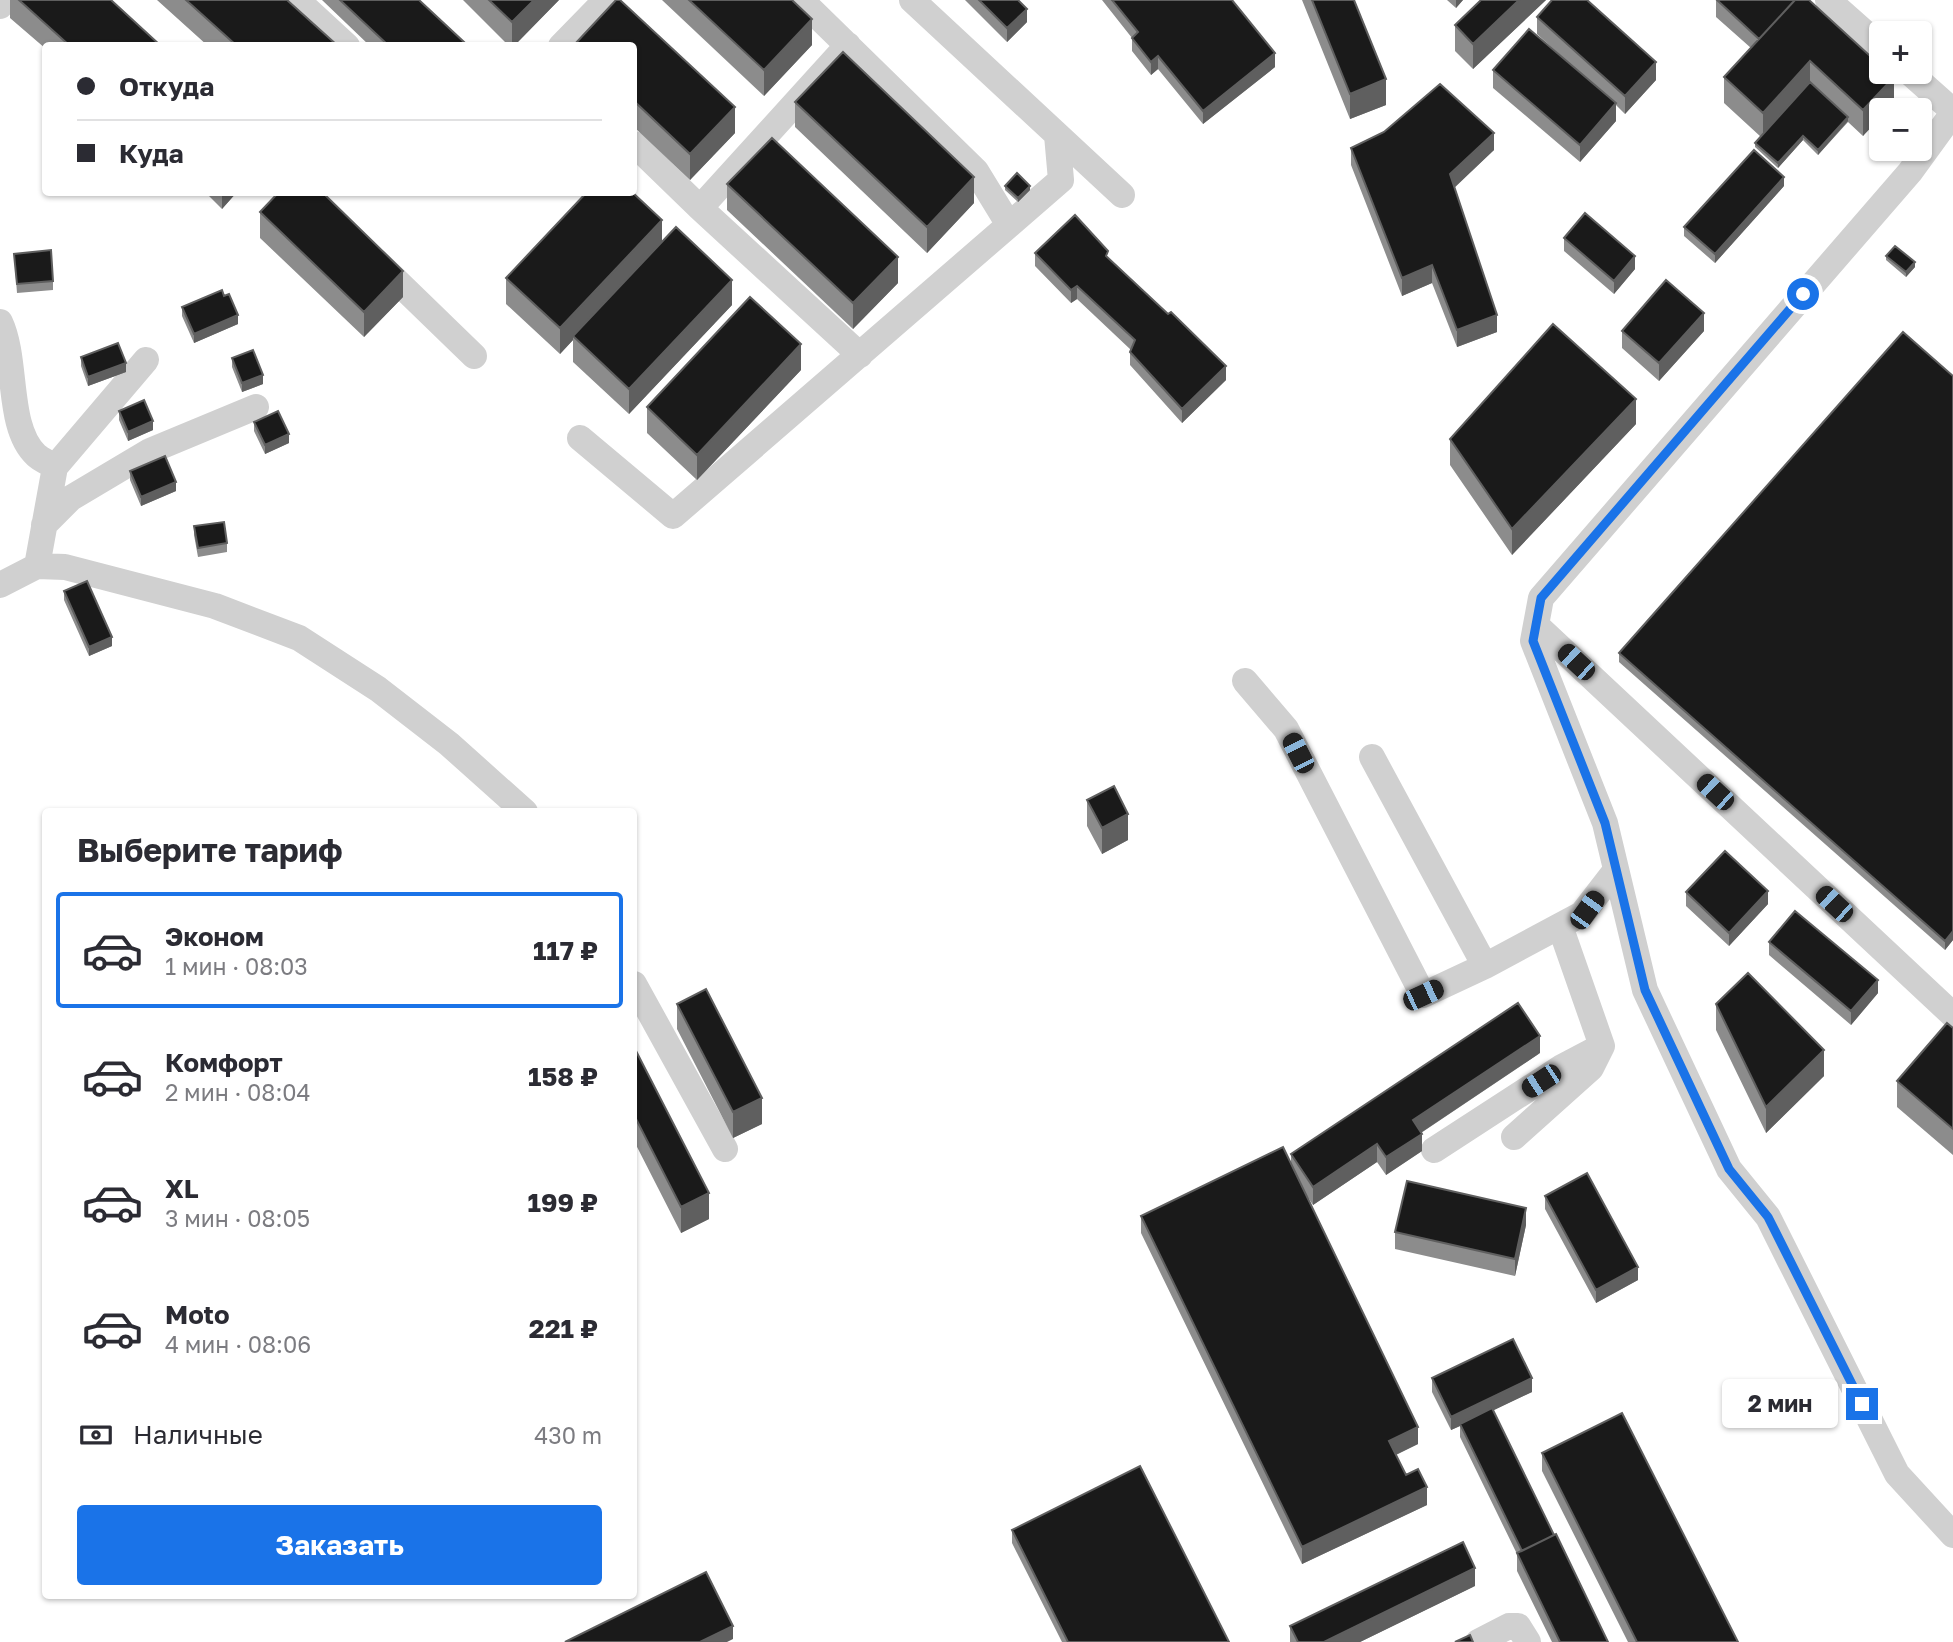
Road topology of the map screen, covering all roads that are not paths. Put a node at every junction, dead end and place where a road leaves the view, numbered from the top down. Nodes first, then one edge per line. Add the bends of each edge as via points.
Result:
1 (6, 0) edge
2 (297, 0) edge
3 (606, 0) edge
4 (801, 0) edge
5 (912, 0) edge
6 (1828, 0) edge
7 (0, 6) edge
8 (1869, 36) edge
9 (343, 42) edge
10 (565, 42) edge
11 (848, 45) junction
12 (1922, 84) edge
13 (1953, 112) edge
14 (1057, 135) junction
15 (637, 147) edge
16 (1122, 195) dead end
17 (700, 208) junction
18 (1009, 225) junction
19 (355, 240) edge
20 (0, 322) edge
21 (859, 355) junction
22 (474, 356) dead end
23 (146, 360) dead end
24 (256, 407) dead end
25 (580, 438) dead end
26 (55, 467) junction
27 (44, 524) junction
28 (37, 566) junction
29 (0, 585) edge
30 (1536, 625) junction
31 (1245, 681) dead end
32 (1372, 757) dead end
33 (521, 808) edge
34 (1616, 870) junction
35 (1560, 926) junction
36 (1485, 966) junction
37 (637, 989) edge
38 (1953, 1015) edge
39 (1602, 1046) junction
40 (1514, 1137) dead end
41 (725, 1149) dead end
42 (1434, 1150) dead end
43 (1953, 1535) edge
44 (1478, 1642) edge
45 (1528, 1642) edge

1 - 7 lane
2 - 9 lane
3 - 10 lane
4 - 11 lane
5 - 14 lane
6 - 8 lane
11 - 17 lane
11 - 18 lane via 976,171
12 - 13 lane
13 - 30 lane via 1910,172 1541,598
14 - 16 lane
14 - 18 lane via 1061,180
15 - 17 lane
17 - 21 lane
18 - 21 lane
19 - 22 lane
20 - 26 lane via 21,430 36,455
21 - 25 lane via 673,516
23 - 26 lane
24 - 27 lane via 150,451 71,498
26 - 27 lane
27 - 28 lane
28 - 29 lane
28 - 33 lane via 65,566 215,606 299,638 388,697
30 - 34 lane via 1533,641 1605,823
30 - 38 lane
31 - 36 lane via 1286,729 1423,995
32 - 36 lane
34 - 35 lane via 1587,910
34 - 43 lane via 1645,990 1729,1169 1768,1217 1897,1474
35 - 36 lane
35 - 39 lane
37 - 41 lane
39 - 40 lane via 1591,1068
39 - 42 lane
44 - 45 lane via 1518,1626

